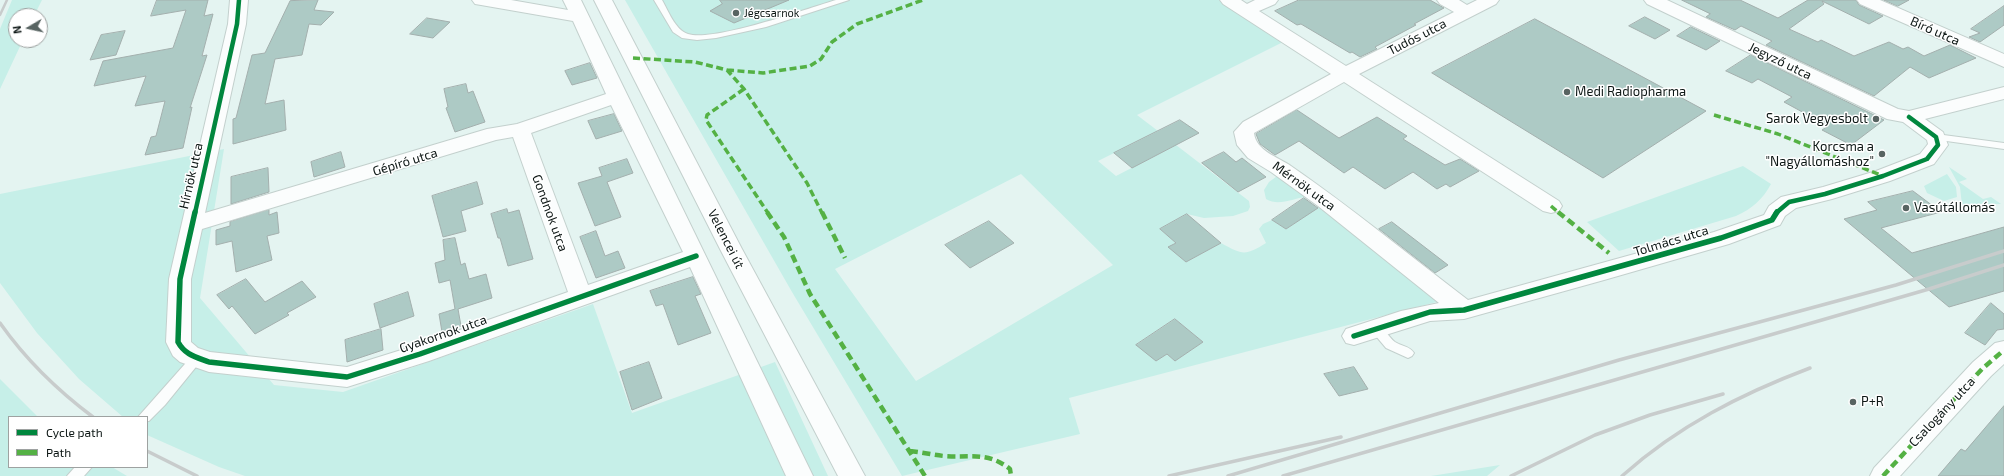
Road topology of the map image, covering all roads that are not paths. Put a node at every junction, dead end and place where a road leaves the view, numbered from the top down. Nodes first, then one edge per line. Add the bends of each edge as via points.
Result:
1 (239, 0) edge
2 (481, 0) edge
3 (603, 0) edge
4 (658, 0) edge
5 (845, 0) edge
6 (1229, 0) edge
7 (1269, 0) edge
8 (1446, 0) edge
9 (1490, 0) edge
10 (1653, 0) edge
11 (1866, 0) edge
12 (576, 9) edge
13 (1246, 11) junction
14 (1467, 12) junction
15 (2004, 61) edge
16 (1345, 74) junction
17 (2004, 94) edge
18 (617, 97) junction
19 (1909, 117) junction
20 (520, 130) junction
21 (1936, 137) junction
22 (2004, 146) edge
23 (1551, 206) dead end
24 (191, 225) junction
25 (696, 256) junction
26 (581, 297) junction
27 (1464, 310) junction
28 (1376, 329) junction
29 (1354, 336) dead end
30 (2004, 350) edge
31 (1408, 353) dead end
32 (192, 357) junction
33 (145, 416) edge
34 (84, 468) edge
35 (74, 476) edge
36 (800, 476) edge
37 (852, 476) edge
38 (1883, 476) edge

1 - 24 street, Hírnök utca via 237,24
2 - 12 street
3 - 37 street, Velencei út
4 - 5 lane via 675,28 686,36 704,38 725,35
6 - 13 street
7 - 13 street
8 - 14 street
9 - 14 street, Tudós utca
10 - 19 street, Jegyző utca via 1887,112
11 - 15 street, Bíró utca
12 - 18 street
13 - 16 street
14 - 16 street, Tudós utca
16 - 23 street
16 - 27 street, Mérnök utca via 1250,126 1244,132 1243,140 1248,148 1282,169 1339,211
17 - 19 street
18 - 20 street, Gépíró utca
18 - 25 street
19 - 21 street
20 - 24 street, Gépíró utca via 494,134
20 - 26 street, Gondnok utca
21 - 22 lane
21 - 27 street, Tolmács utca via 1938,145 1927,159 1883,176 1789,202 1777,211 1772,220 1621,268
24 - 32 street, Hírnök utca via 180,279 177,333 182,350
25 - 26 street, Gyakornok utca
25 - 36 street
26 - 32 street, Gyakornok utca via 387,366 348,377 225,364
27 - 28 street, Tolmács utca via 1430,312
28 - 29 street, Tolmács utca
28 - 31 lane via 1390,344
30 - 38 street, Csalogány utca via 1982,369
32 - 33 lane via 161,400
34 - 35 lane

